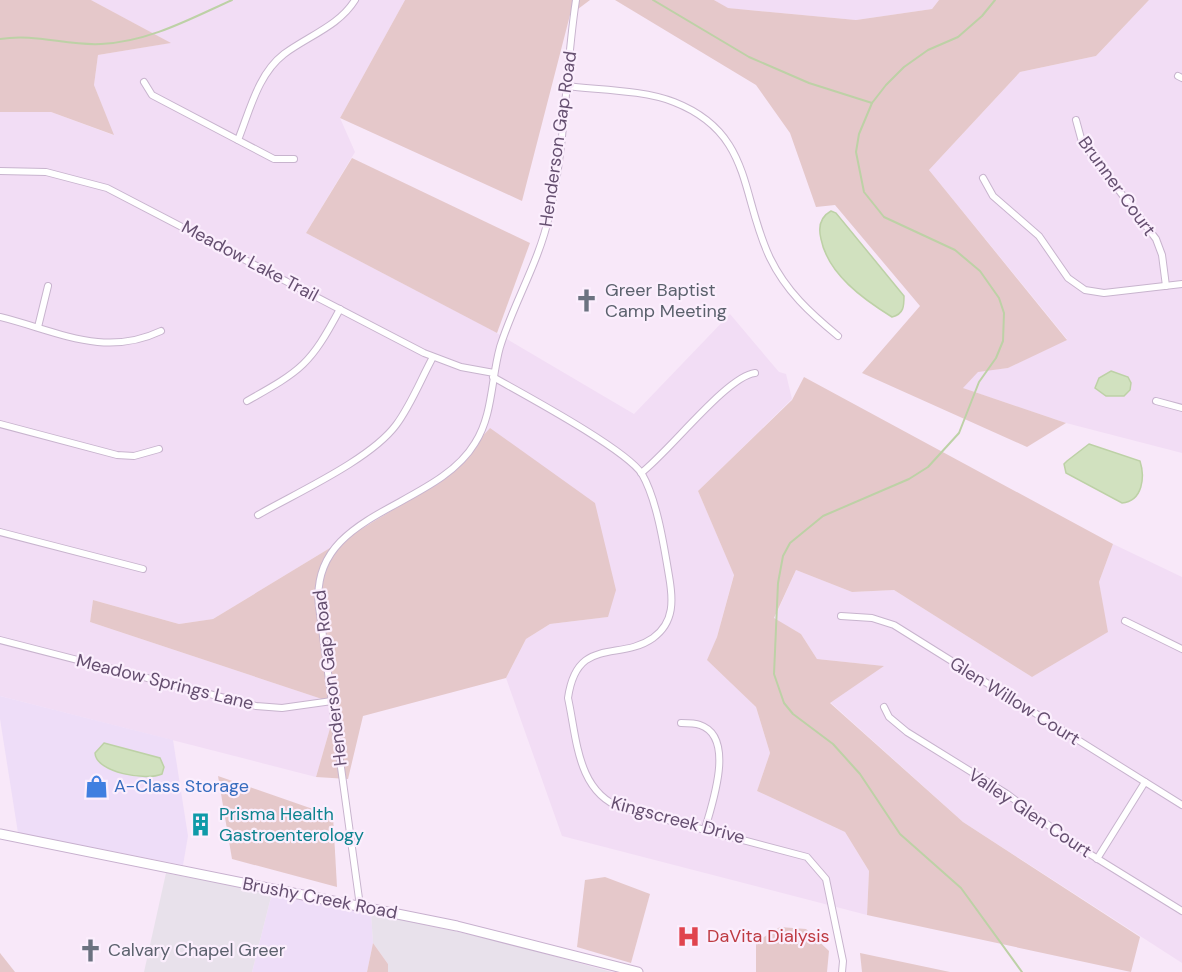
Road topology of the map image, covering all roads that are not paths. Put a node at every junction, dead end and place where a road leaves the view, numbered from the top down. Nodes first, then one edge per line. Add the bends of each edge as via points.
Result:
1 (355, 0) edge
2 (576, 0) edge
3 (144, 82) dead end
4 (566, 86) junction
5 (1076, 120) dead end
6 (238, 140) junction
7 (294, 159) dead end
8 (0, 171) edge
9 (984, 178) dead end
10 (1182, 284) edge
11 (48, 286) dead end
12 (1167, 286) junction
13 (340, 309) junction
14 (0, 317) edge
15 (38, 327) junction
16 (161, 331) dead end
17 (838, 336) dead end
18 (432, 357) junction
19 (755, 373) dead end
20 (493, 375) junction
21 (247, 401) dead end
22 (1156, 401) dead end
23 (1182, 408) edge
24 (0, 424) edge
25 (159, 449) dead end
26 (641, 473) junction
27 (258, 515) dead end
28 (0, 532) edge
29 (143, 569) dead end
30 (841, 616) dead end
31 (1125, 621) dead end
32 (0, 640) edge
33 (1182, 649) edge
34 (332, 701) junction
35 (884, 707) dead end
36 (681, 723) dead end
37 (1145, 782) junction
38 (1182, 805) edge
39 (705, 829) junction
40 (0, 834) edge
41 (1097, 859) junction
42 (360, 906) junction
43 (1182, 911) edge
44 (638, 972) edge
45 (842, 972) edge

1 - 6 street via 339,18 272,66
2 - 4 street, Henderson Gap Road
3 - 6 street via 152,95
4 - 17 street via 672,101 718,131 738,158 769,256 785,285 800,304
4 - 20 street, Henderson Gap Road via 550,214
5 - 12 street, Brunner Court via 1082,142 1156,239
6 - 7 street via 274,159
8 - 13 street, Meadow Lake Trail via 46,172 107,188
9 - 12 street via 993,196 1039,236 1077,286 1104,293
10 - 12 street
11 - 15 street
13 - 18 street, Meadow Lake Trail
13 - 21 street via 308,363
14 - 15 street
15 - 16 street via 112,344 136,342
18 - 20 street, Meadow Lake Trail
18 - 27 street via 404,412 386,436 361,456
19 - 26 street via 736,380
20 - 26 street, Kingscreek Drive via 620,453
20 - 34 street, Henderson Gap Road via 484,425 468,453 435,483 361,524 342,539 324,564 318,597
22 - 23 street
24 - 25 street via 117,455 134,456
26 - 39 street, Kingscreek Drive via 654,508 668,571 673,602 670,616 654,638 590,658 574,675 568,698 582,766 597,794 622,808
28 - 29 street
30 - 37 street, Glen Willow Court via 872,618 894,626
31 - 33 street
32 - 34 street, Meadow Springs Lane via 256,706 282,708
34 - 42 street, Henderson Gap Road
35 - 41 street, Valley Glen Court via 889,717 907,732 1007,794
36 - 39 street via 700,725 711,731 717,741 721,762
37 - 38 street, Glen Willow Court
37 - 41 street
39 - 45 street, Kingscreek Drive via 793,851 807,856 819,867 830,893
40 - 42 main road, Brushy Creek Road
41 - 43 street, Valley Glen Court
42 - 44 main road, Brushy Creek Road

